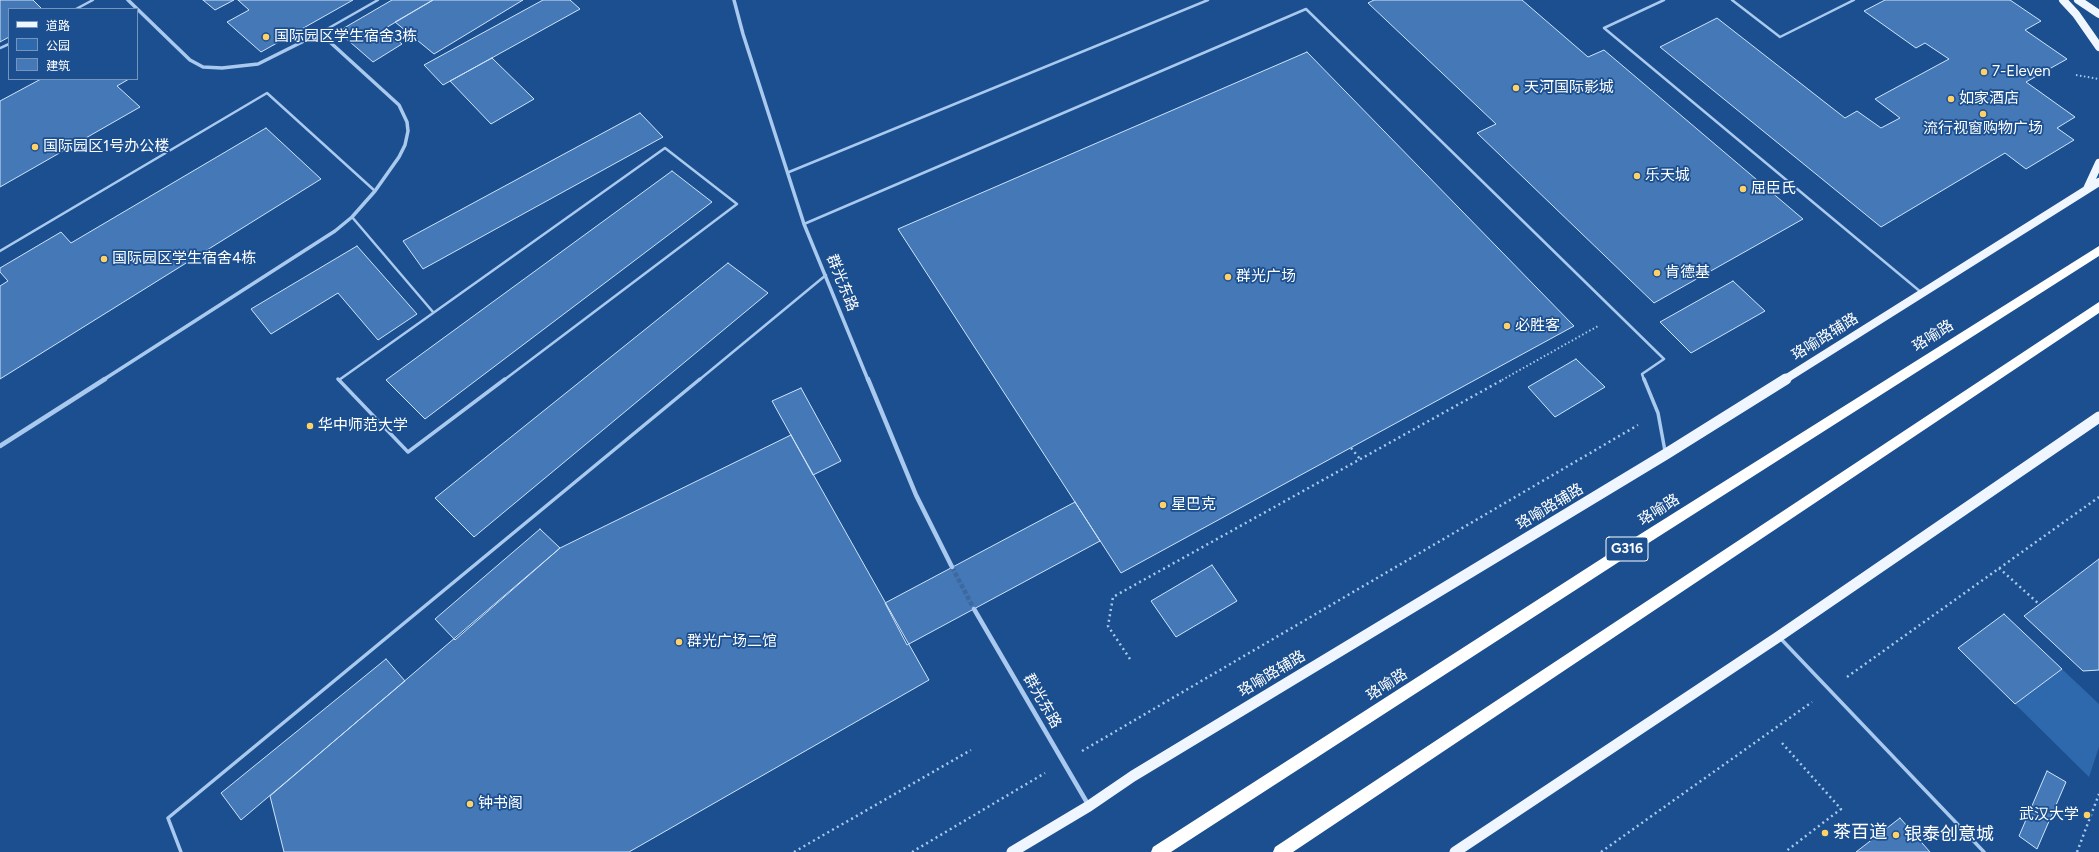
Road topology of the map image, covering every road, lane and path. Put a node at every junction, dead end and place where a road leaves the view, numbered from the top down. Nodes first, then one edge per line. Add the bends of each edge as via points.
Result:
1 (93, 0) edge
2 (128, 0) edge
3 (378, 0) edge
4 (734, 0) edge
5 (1208, 0) edge
6 (1664, 0) edge
7 (1732, 0) edge
8 (1854, 0) edge
9 (2062, 0) edge
10 (2078, 0) edge
11 (78, 8) edge
12 (136, 8) edge
13 (138, 10) edge
14 (2099, 14) edge
15 (320, 33) junction
16 (2099, 47) edge
17 (2076, 75) dead end
18 (2099, 79) edge
19 (2099, 163) edge
20 (789, 172) junction
21 (2099, 182) edge
22 (2087, 189) junction
23 (375, 191) junction
24 (352, 217) junction
25 (804, 224) junction
26 (2099, 250) edge
27 (0, 251) edge
28 (826, 275) junction
29 (1923, 294) junction
30 (2099, 307) edge
31 (433, 312) junction
32 (1598, 326) dead end
33 (1658, 414) junction
34 (2099, 417) edge
35 (0, 446) edge
36 (1352, 448) dead end
37 (1666, 454) junction
38 (1360, 459) junction
39 (2099, 497) edge
40 (952, 567) tunnel mouth
41 (1999, 568) junction
42 (2039, 604) dead end
43 (974, 609) tunnel mouth
44 (1778, 637) junction
45 (1130, 659) dead end
46 (1829, 690) junction
47 (1782, 743) dead end
48 (971, 750) dead end
49 (1063, 763) junction
50 (2099, 794) edge
51 (1089, 806) junction
52 (181, 852) edge
53 (794, 852) edge
54 (912, 852) edge
55 (1012, 852) edge
56 (1158, 852) edge
57 (1280, 852) edge
58 (1455, 852) edge
59 (1601, 852) edge
60 (1785, 852) edge
61 (1984, 852) edge
62 (2078, 852) edge

1 - 11 lane
2 - 12 street
3 - 15 lane
4 - 20 street, 群光东路
5 - 20 lane
6 - 29 lane via 1604,28
7 - 8 lane via 1780,37
9 - 16 main road via 2076,14
10 - 14 main road
13 - 15 street via 190,60 204,67 258,64
15 - 23 street via 390,94 407,122 406,138 399,157
17 - 18 path
19 - 22 main road
20 - 25 street, 群光东路
21 - 22 main road, 珞喻路辅路
22 - 29 main road, 珞喻路辅路
23 - 24 street
23 - 27 lane via 267,93
24 - 31 lane
24 - 35 street via 320,242
25 - 28 street, 群光东路
25 - 33 lane via 1306,9 1664,359 1642,374
26 - 56 highway, 珞喻路 / G316 via 1620,554
28 - 40 street, 群光东路 via 916,495
28 - 52 lane via 168,818
29 - 37 main road, 珞喻路辅路
30 - 57 highway
31 - 31 lane via 338,379 408,452 737,204 665,148
32 - 38 path
33 - 37 lane
33 - 49 path via 1107,734
34 - 44 main road
36 - 38 path
37 - 51 main road, 珞喻路辅路 via 1133,776
38 - 45 path via 1113,597 1108,626
39 - 41 path
41 - 42 path
41 - 46 path
43 - 49 street, 群光东路
44 - 46 lane
44 - 58 main road
46 - 59 path
46 - 61 lane
47 - 60 path via 1840,809
48 - 53 path
49 - 51 street, 群光东路
49 - 54 path
50 - 62 path
51 - 55 main road, 珞喻路辅路

